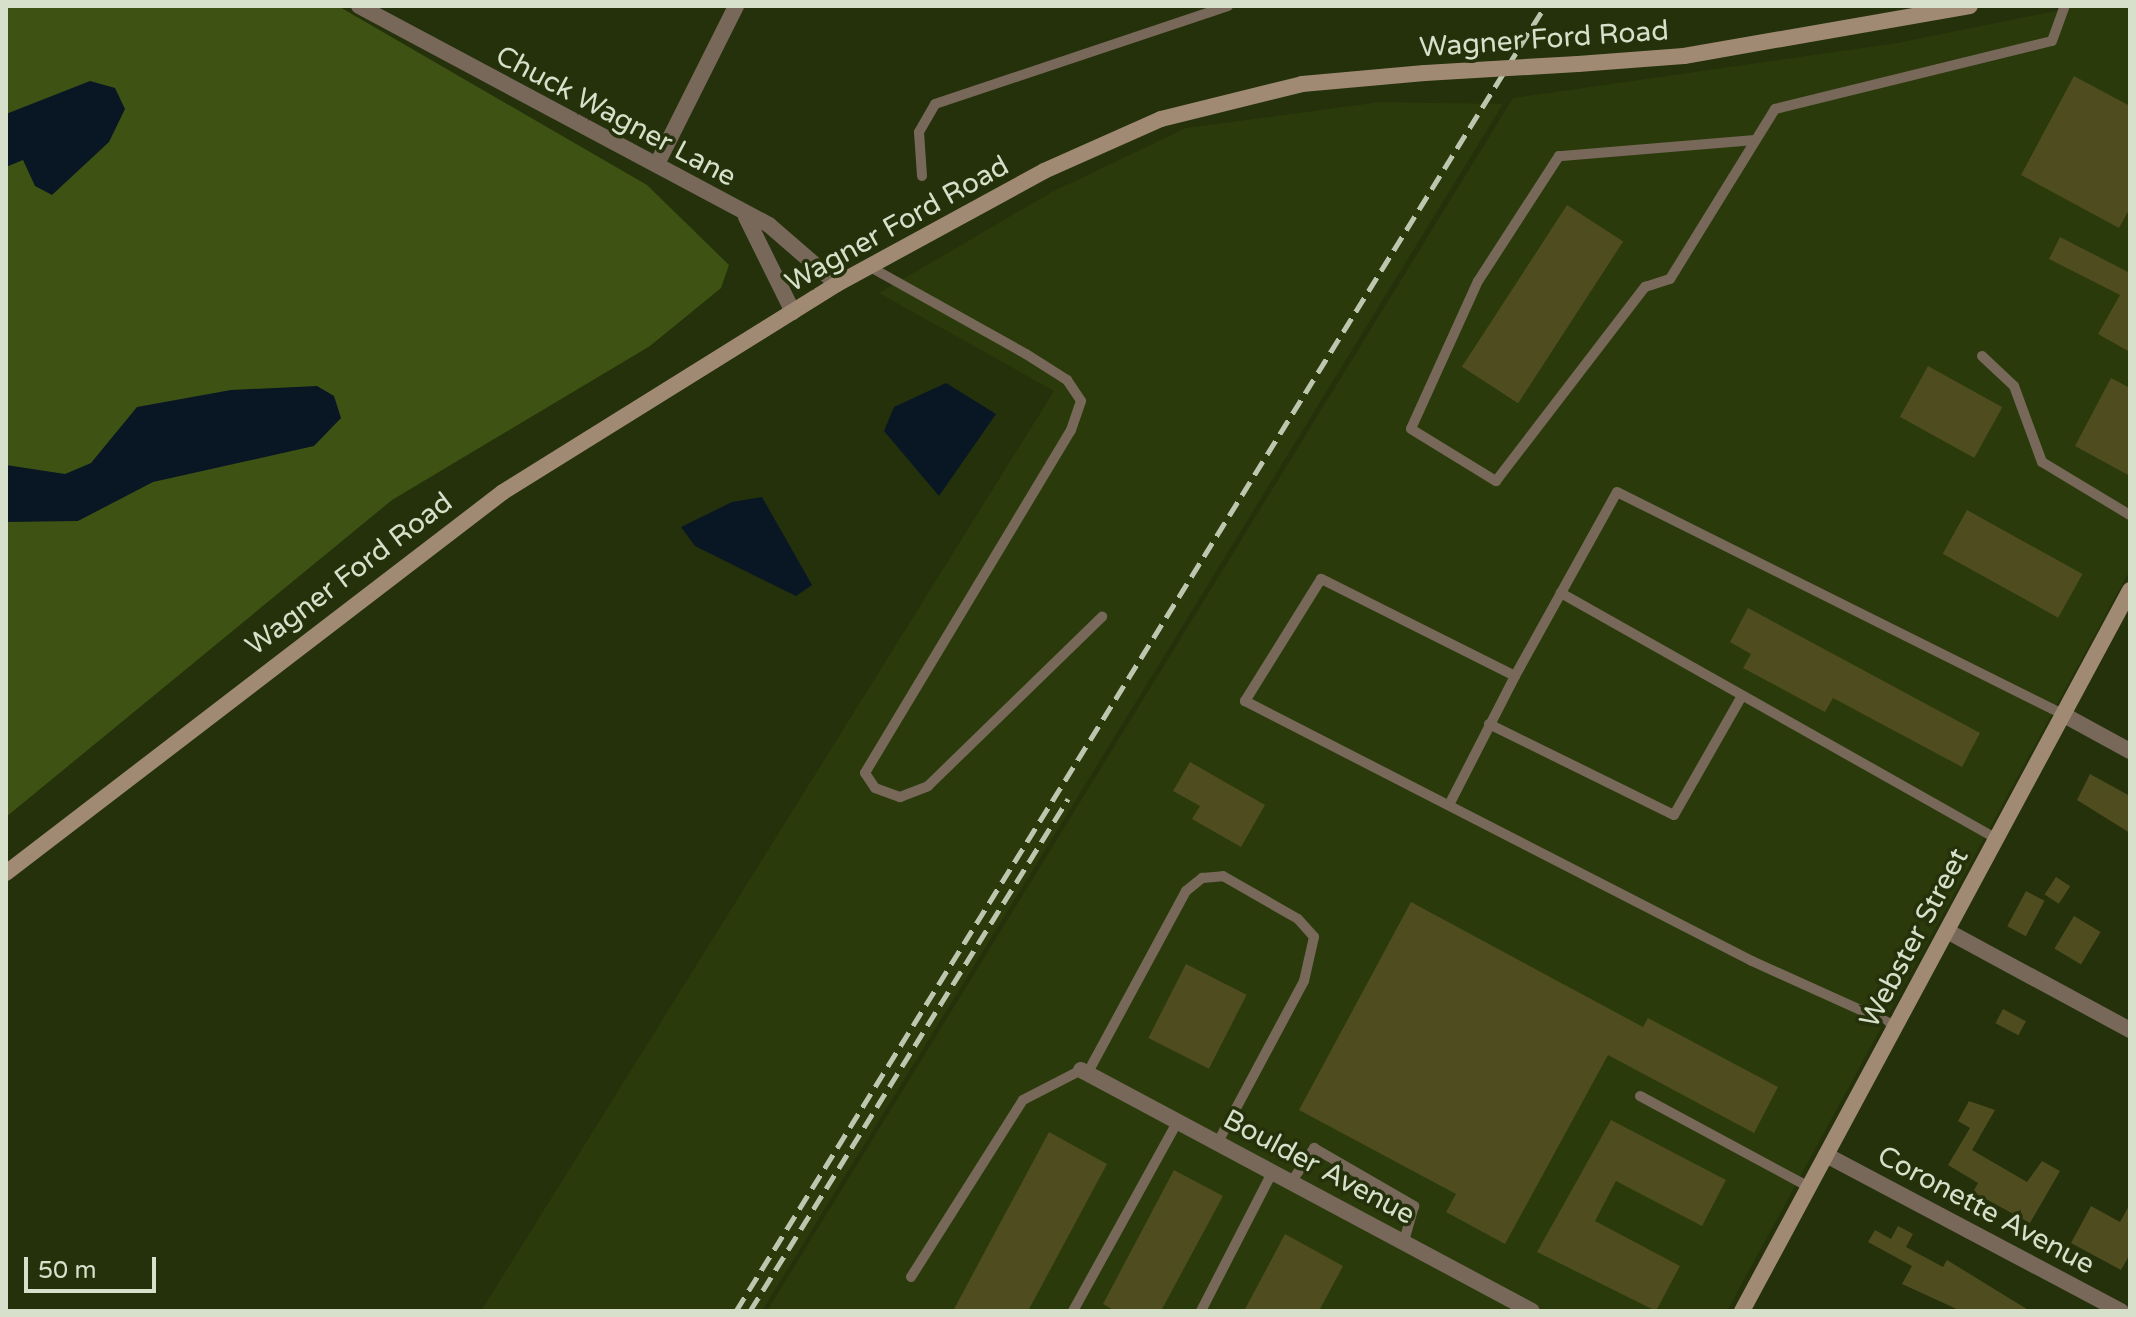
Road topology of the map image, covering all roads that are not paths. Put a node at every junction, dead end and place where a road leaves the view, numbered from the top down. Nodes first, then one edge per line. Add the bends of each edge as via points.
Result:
1 (359, 6) edge
2 (736, 6) edge
3 (1228, 6) edge
4 (1970, 6) edge
5 (2065, 6) edge
6 (1755, 140) junction
7 (657, 164) junction
8 (922, 176) dead end
9 (746, 217) junction
10 (872, 268) junction
11 (837, 284) junction
12 (793, 312) junction
13 (1982, 356) dead end
14 (2130, 515) edge
15 (2130, 590) edge
16 (1561, 593) junction
17 (1102, 617) dead end
18 (1515, 676) junction
19 (1742, 696) junction
20 (2064, 715) junction
21 (1489, 724) junction
22 (2130, 751) edge
23 (1449, 805) junction
24 (1997, 839) junction
25 (6, 873) edge
26 (1947, 931) junction
27 (1896, 1026) junction
28 (2130, 1030) edge
29 (1084, 1072) junction
30 (1640, 1096) dead end
31 (1178, 1121) junction
32 (1218, 1142) junction
33 (1826, 1155) junction
34 (1273, 1171) junction
35 (1292, 1181) junction
36 (1809, 1187) junction
37 (1404, 1242) junction
38 (911, 1277) dead end
39 (1522, 1309) edge
40 (1073, 1311) edge
41 (1201, 1311) edge
42 (1742, 1311) edge
43 (2121, 1311) edge

1 - 7 street, Chuck Wagner Lane
2 - 7 street
3 - 8 lane via 935,104 921,119
4 - 10 main road, Wagner Ford Road, bridge via 1684,56 1276,89 1161,119 1044,171
5 - 6 lane via 2052,41 1775,109
6 - 6 lane via 1670,279 1645,287 1496,481 1411,429 1478,281 1559,156
7 - 9 street, Chuck Wagner Lane
9 - 11 street, Chuck Wagner Lane via 792,238
9 - 12 street
10 - 11 main road, Wagner Ford Road
10 - 17 lane via 1036,360 1067,380 1081,401 1071,430 865,773 875,788 900,797 928,786
11 - 12 main road, Wagner Ford Road
12 - 25 main road, Wagner Ford Road via 503,492
13 - 14 lane via 2014,386 2042,462
15 - 20 main road, Webster Street
16 - 18 lane
16 - 19 lane
16 - 20 lane via 1617,492
18 - 21 lane
18 - 23 lane via 1321,579 1245,701
19 - 21 lane via 1674,815
19 - 24 lane
20 - 22 street
20 - 24 main road, Webster Street
21 - 23 lane
23 - 27 lane
24 - 26 main road, Webster Street
26 - 27 main road, Webster Street
26 - 28 street
27 - 33 main road, Webster Street
29 - 31 street, Boulder Avenue
29 - 32 lane via 1186,891 1202,878 1223,876 1298,919 1314,937 1304,981
29 - 38 lane via 1023,1100
30 - 36 lane
31 - 32 street, Boulder Avenue
31 - 40 lane
32 - 34 street, Boulder Avenue
33 - 36 main road, Webster Street
33 - 43 street, Coronette Avenue
34 - 35 street, Boulder Avenue
34 - 41 lane
35 - 37 street, Boulder Avenue
35 - 37 lane via 1314,1148 1414,1206
36 - 42 main road, Webster Street
37 - 39 street, Boulder Avenue

